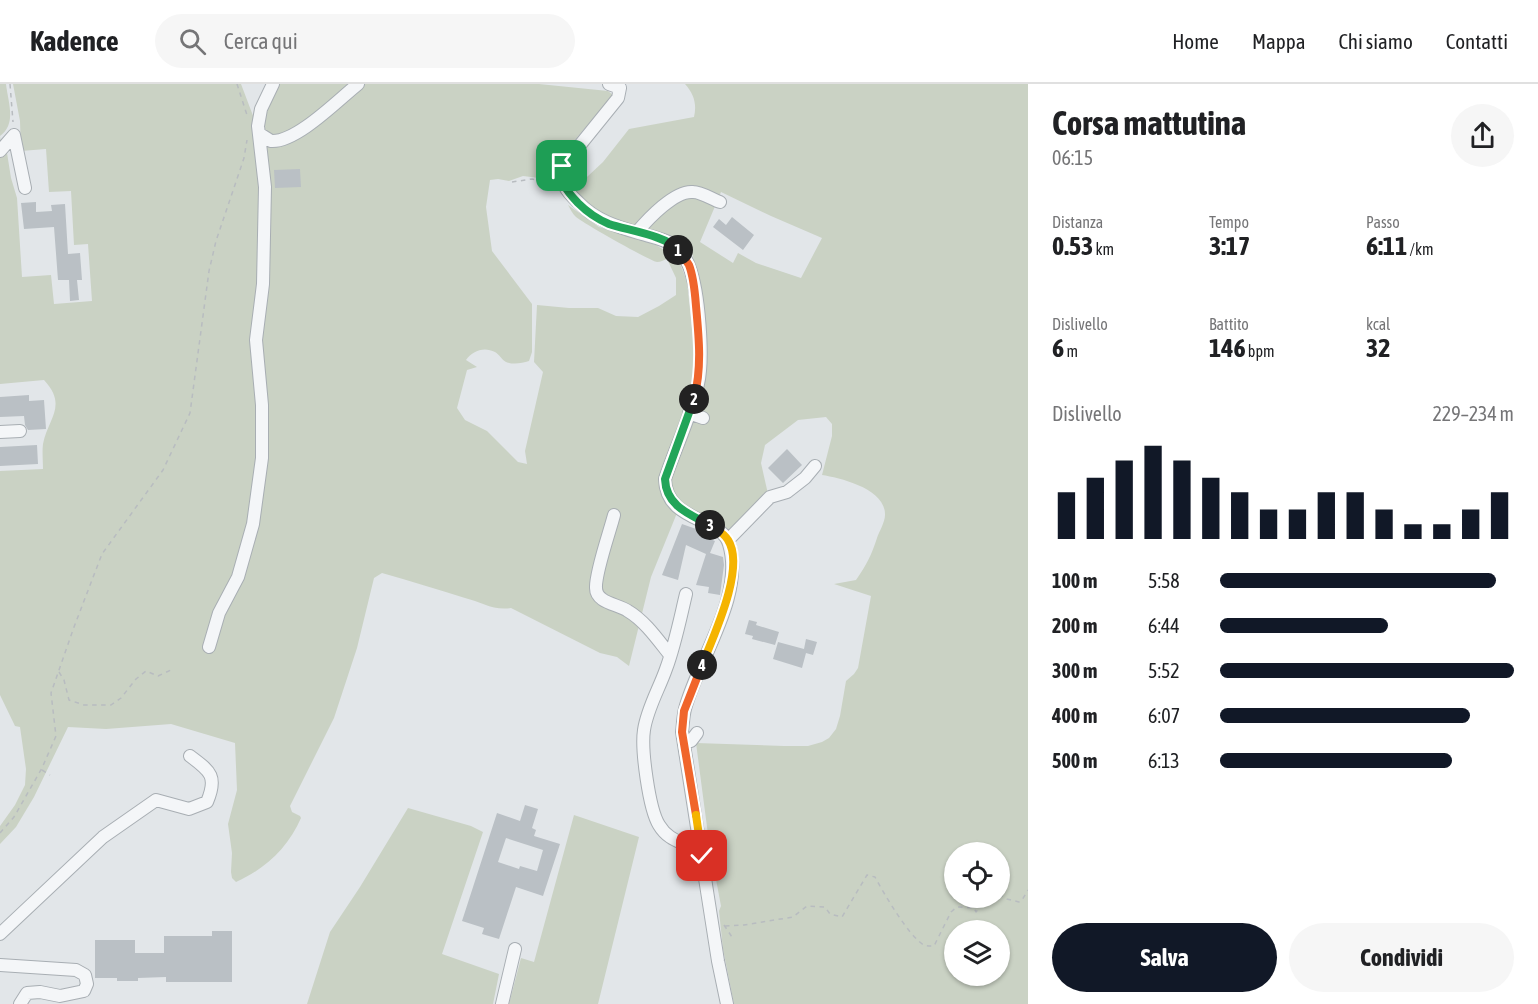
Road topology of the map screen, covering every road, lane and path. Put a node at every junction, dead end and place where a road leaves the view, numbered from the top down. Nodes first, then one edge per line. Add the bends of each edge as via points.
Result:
1 (10, 84) edge
2 (237, 84) edge
3 (273, 84) edge
4 (358, 84) edge
5 (609, 84) edge
6 (625, 88) edge
7 (249, 119) dead end
8 (260, 134) junction
9 (14, 135) junction
10 (248, 139) dead end
11 (0, 151) edge
12 (512, 182) dead end
13 (563, 185) junction
14 (25, 189) dead end
15 (720, 202) dead end
16 (637, 232) junction
17 (689, 413) junction
18 (703, 418) dead end
19 (20, 431) dead end
20 (0, 432) edge
21 (815, 466) dead end
22 (614, 515) dead end
23 (728, 540) junction
24 (686, 594) dead end
25 (209, 647) dead end
26 (670, 655) junction
27 (171, 670) dead end
28 (58, 672) junction
29 (190, 756) dead end
30 (41, 770) junction
31 (50, 775) dead end
32 (0, 833) edge
33 (702, 856) junction
34 (1028, 890) edge
35 (1010, 900) edge
36 (956, 908) edge
37 (725, 926) dead end
38 (0, 934) edge
39 (515, 948) dead end
40 (0, 965) edge
41 (20, 1004) edge
42 (502, 1004) edge
43 (728, 1004) edge

1 - 9 path
2 - 7 path
3 - 8 street via 258,118
4 - 8 street via 285,139 271,141
5 - 6 street
6 - 13 street via 562,166
8 - 25 street via 265,208 263,284 256,340 262,458 250,534 238,577 219,613
9 - 11 street
9 - 14 street
10 - 28 path via 208,272 190,413 163,470 102,554
12 - 13 path via 532,178
13 - 16 street via 593,216
15 - 16 street via 694,191 681,194
16 - 17 street via 675,246 688,264 694,285 700,361
17 - 18 street
17 - 23 street via 665,479 665,490 678,508
19 - 20 street
21 - 23 street via 788,492 770,497
22 - 26 street via 597,593 628,610
23 - 33 street via 731,584 687,702 682,732
24 - 26 street
26 - 33 street via 644,729 649,790 657,823 663,831
27 - 28 path via 158,676 146,671 111,705 84,705 69,700
28 - 30 path via 51,693 56,736
29 - 38 street via 211,776 213,788 207,802 189,809 156,800 103,837
30 - 31 path
30 - 32 path via 14,817
33 - 43 street
34 - 35 path via 1022,900
36 - 37 path via 934,946 924,945 875,877 867,874 842,917 825,908 807,906 785,919
39 - 42 street
40 - 41 street via 76,970 85,975 84,992 60,996 27,993

